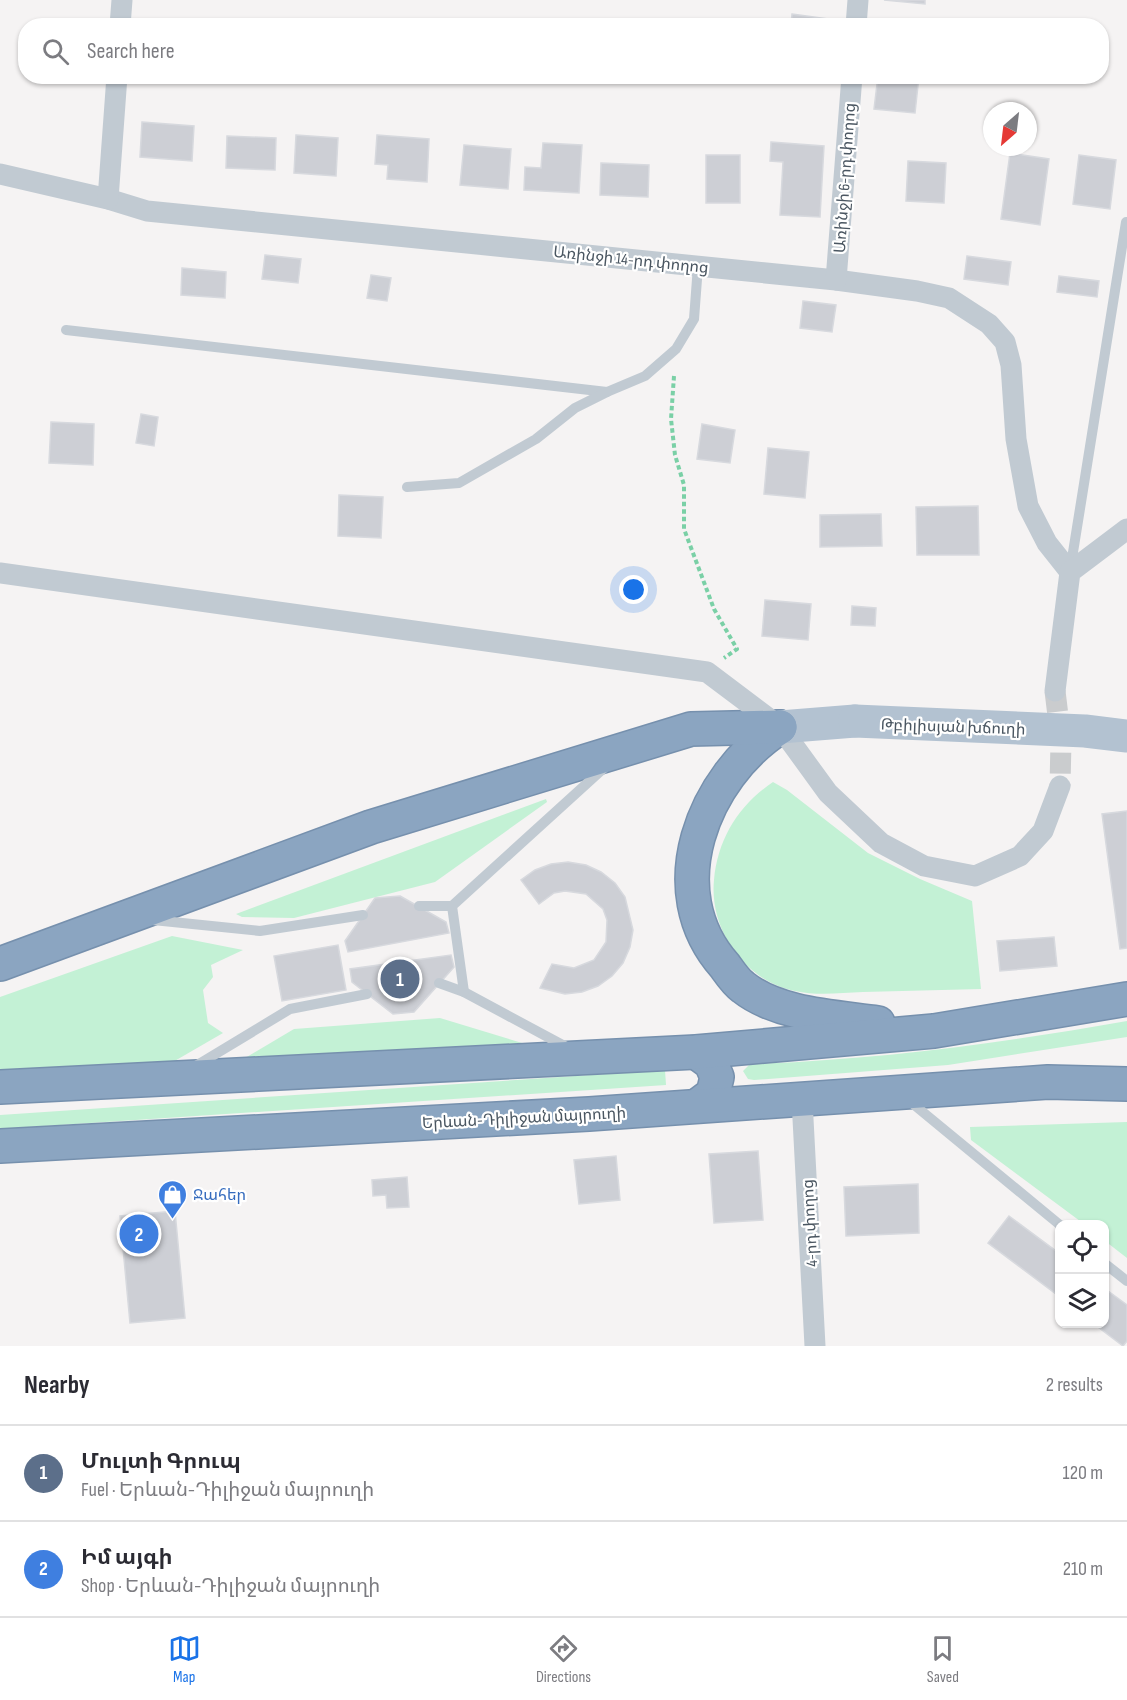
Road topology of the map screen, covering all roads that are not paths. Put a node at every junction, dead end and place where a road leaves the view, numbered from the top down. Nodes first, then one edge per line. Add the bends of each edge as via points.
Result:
1 (122, 0) edge
2 (858, 0) edge
3 (121, 18) edge
4 (857, 18) edge
5 (116, 84) edge
6 (851, 84) edge
7 (0, 174) edge
8 (108, 199) junction
9 (1126, 222) edge
10 (698, 266) junction
11 (836, 280) junction
12 (66, 330) dead end
13 (607, 392) junction
14 (407, 487) dead end
15 (1127, 529) edge
16 (1070, 572) junction
17 (0, 573) edge
18 (1055, 691) tunnel mouth
19 (780, 727) junction
20 (1127, 736) edge
21 (623, 751) junction
22 (1060, 786) tunnel mouth
23 (419, 906) dead end
24 (452, 906) junction
25 (363, 915) dead end
26 (130, 917) junction
27 (0, 964) edge
28 (440, 983) dead end
29 (464, 993) junction
30 (367, 994) dead end
31 (1127, 999) edge
32 (934, 1031) junction
33 (696, 1052) junction
34 (586, 1058) junction
35 (1127, 1064) edge
36 (179, 1077) junction
37 (1048, 1082) junction
38 (1127, 1084) edge
39 (0, 1087) edge
40 (901, 1094) junction
41 (802, 1100) junction
42 (697, 1106) junction
43 (0, 1146) edge
44 (1055, 1223) edge
45 (1109, 1267) edge
46 (1127, 1281) edge
47 (815, 1346) edge

1 - 3 street
2 - 4 street
5 - 8 street
6 - 11 street, Առինջի 6-րդ փողոց
7 - 8 street, Առինջի 14-րդ փողոց
8 - 10 street, Առինջի 14-րդ փողոց via 147,211
9 - 16 lane
10 - 11 street, Առինջի 14-րդ փողոց
10 - 13 lane via 694,319 676,349 645,376
11 - 16 street, Առինջի 14-րդ փողոց via 949,298 989,324 1005,342 1028,506 1047,543
12 - 13 lane
13 - 14 lane via 575,408 536,440 459,483
15 - 16 street
16 - 18 street
17 - 19 street via 707,672
19 - 20 main road, Թբիլիսյան խճուղի, bridge via 855,722
19 - 21 highway via 691,729
19 - 22 street via 828,794 881,843 924,866 975,876 1020,856 1043,831
19 - 32 highway via 760,740 714,797 699,832 691,874 695,913 708,948 743,987 790,1011
21 - 24 lane
21 - 26 highway via 371,827
23 - 24 lane
24 - 29 lane
25 - 26 lane via 260,931
26 - 27 highway
28 - 29 lane
29 - 34 lane
30 - 36 lane via 290,1009
31 - 32 highway
32 - 33 highway
33 - 34 highway
33 - 42 highway via 711,1063 717,1077 712,1094
34 - 36 highway
35 - 37 highway
36 - 39 highway
37 - 38 highway
37 - 40 highway, Երևան-Դիլիջան մայրուղի
40 - 41 highway, Երևան-Դիլիջան մայրուղի
40 - 44 lane
41 - 42 highway, Երևան-Դիլիջան մայրուղի
41 - 47 street, 4-րդ փողոց
42 - 43 highway, Երևան-Դիլիջան մայրուղի
45 - 46 lane

